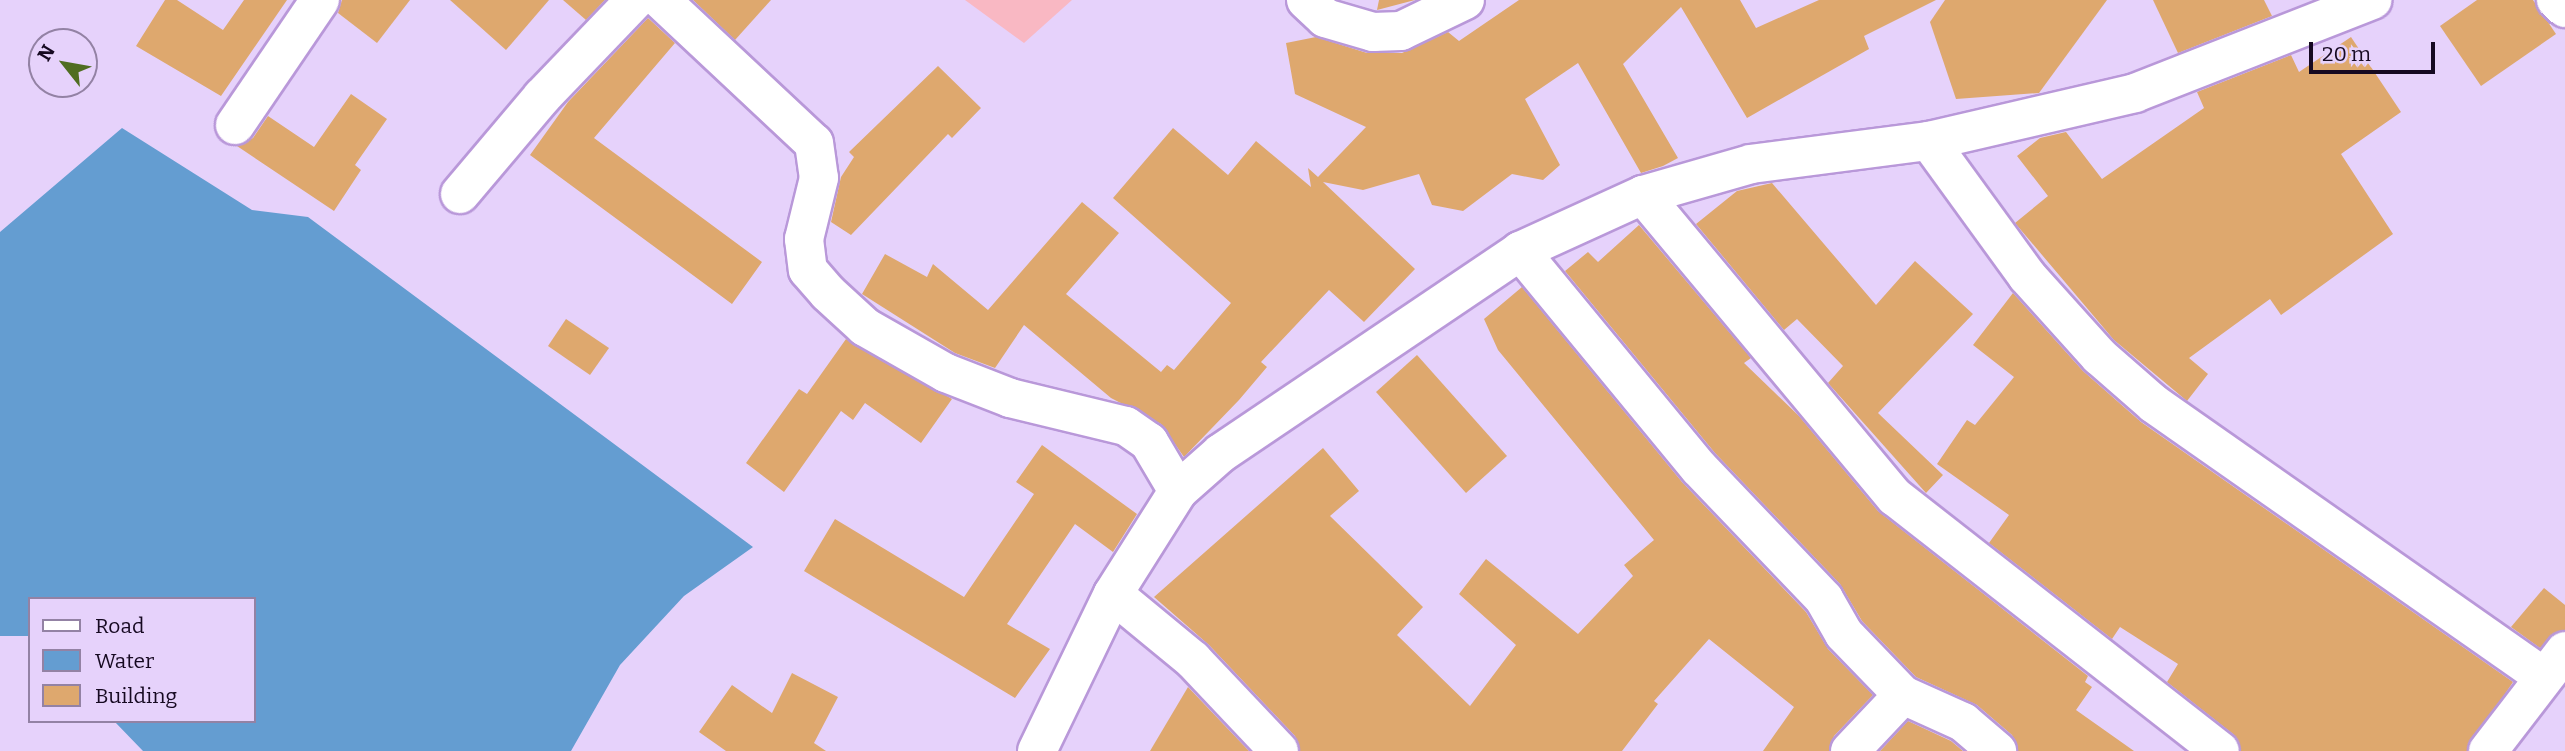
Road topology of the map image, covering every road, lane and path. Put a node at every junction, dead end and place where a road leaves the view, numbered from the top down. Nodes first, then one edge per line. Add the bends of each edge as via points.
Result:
1 (320, 0) edge
2 (635, 0) edge
3 (661, 0) edge
4 (1306, 0) edge
5 (1465, 0) edge
6 (2372, 0) edge
7 (2556, 0) edge
8 (2565, 8) edge
9 (235, 125) dead end
10 (1928, 141) junction
11 (460, 194) dead end
12 (1643, 195) junction
13 (1520, 251) junction
14 (1178, 491) junction
15 (1113, 594) junction
16 (2554, 664) edge
17 (1903, 695) junction
18 (1037, 751) edge
19 (1279, 751) edge
20 (1850, 751) edge
21 (1997, 751) edge
22 (2220, 751) edge
23 (2488, 751) edge

1 - 9 street
2 - 11 street via 542,97
3 - 14 street via 814,143 819,178 804,239 808,270 828,293 865,327 946,373 1010,398 1126,426 1149,442
4 - 5 street via 1325,18 1373,32 1401,31
6 - 10 street via 2135,93
7 - 8 street
10 - 12 street via 1751,164
10 - 16 street via 2027,276 2099,356 2154,404
12 - 13 street
12 - 22 street via 1895,497
13 - 14 street via 1221,453
13 - 17 street via 1699,468 1824,599 1844,634
14 - 15 street
15 - 18 street
15 - 19 street via 1193,660
16 - 23 street
17 - 20 street
17 - 21 street via 1964,722

